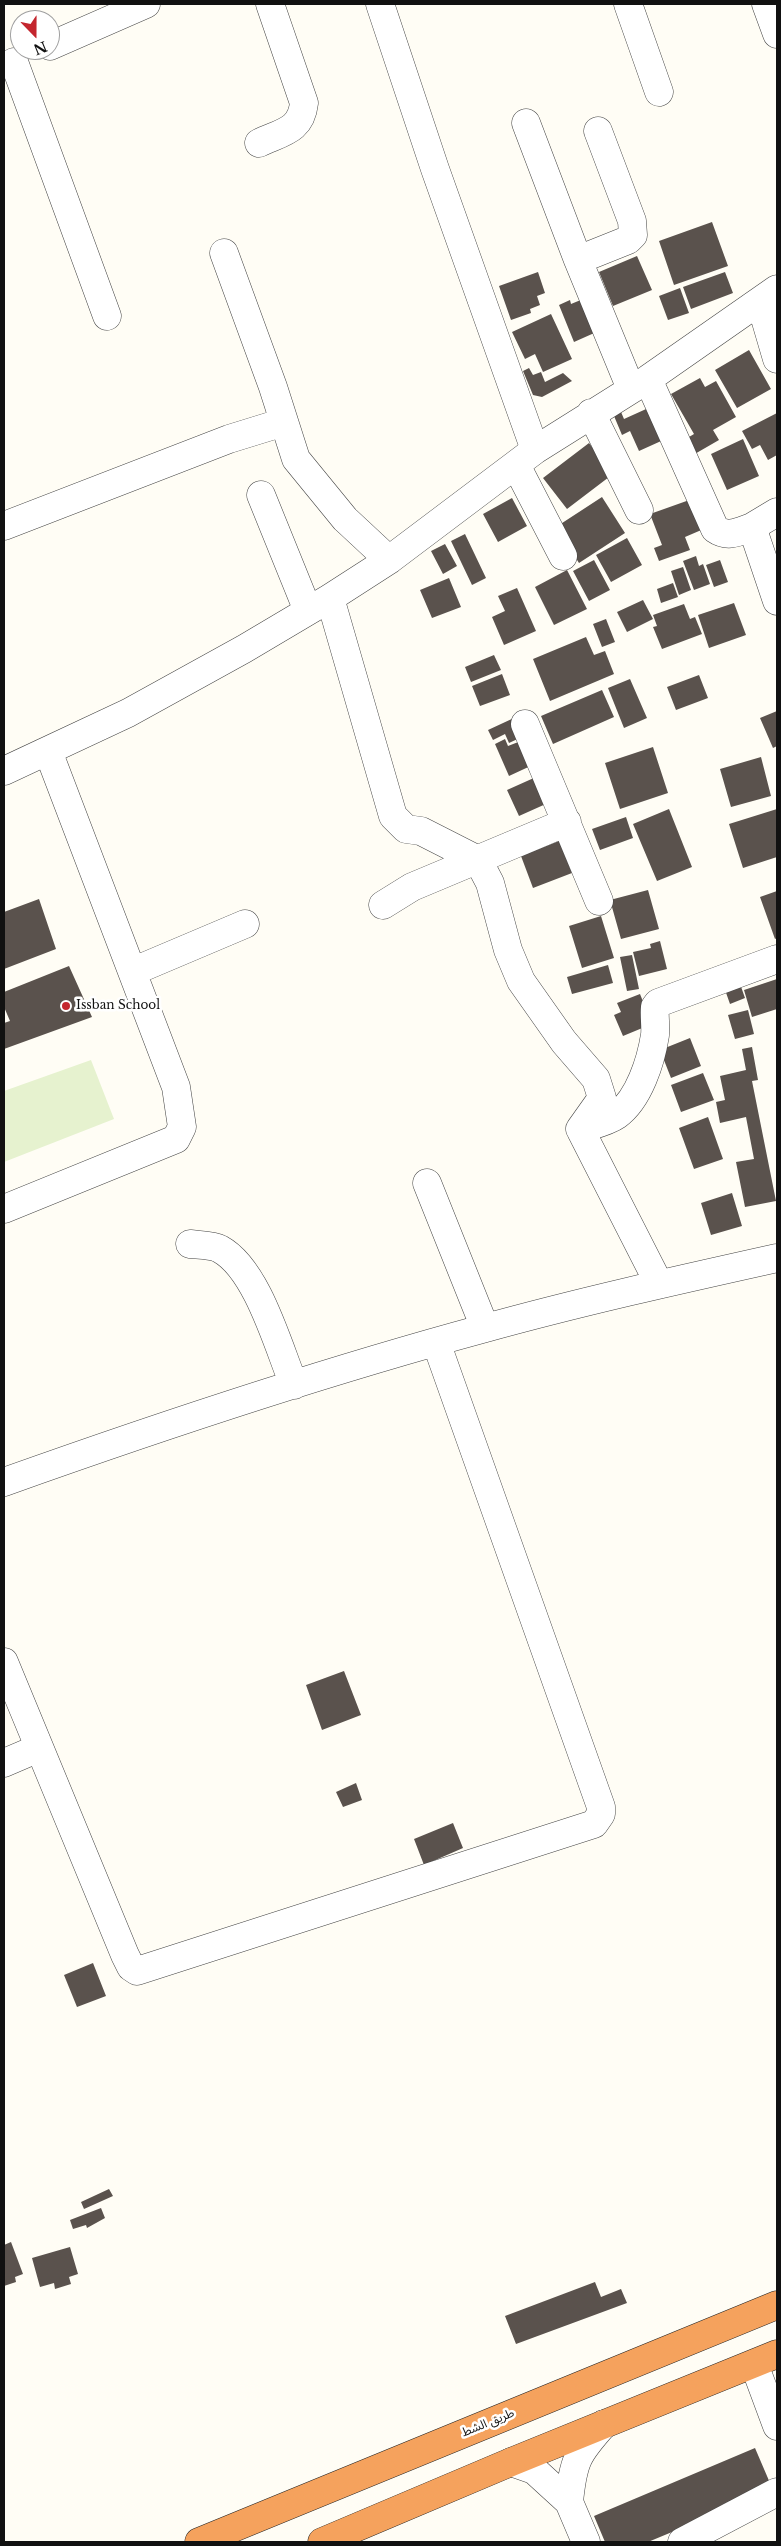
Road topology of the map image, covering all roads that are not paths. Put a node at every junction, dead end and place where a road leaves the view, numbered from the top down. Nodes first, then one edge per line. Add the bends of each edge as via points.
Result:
1 (146, 4) edge
2 (270, 4) edge
3 (380, 4) edge
4 (628, 4) edge
5 (766, 4) edge
6 (777, 34) edge
7 (60, 42) edge
8 (9, 64) edge
9 (659, 92) dead end
10 (526, 123) dead end
11 (598, 131) dead end
12 (259, 143) dead end
13 (224, 253) dead end
14 (578, 260) junction
15 (769, 295) edge
16 (107, 316) dead end
17 (777, 359) edge
18 (640, 384) junction
19 (591, 413) junction
20 (284, 422) junction
21 (525, 458) junction
22 (260, 495) dead end
23 (639, 510) dead end
24 (777, 512) edge
25 (4, 526) edge
26 (752, 527) junction
27 (563, 556) dead end
28 (390, 560) junction
29 (777, 601) edge
30 (319, 605) junction
31 (525, 724) dead end
32 (48, 751) junction
33 (4, 772) edge
34 (567, 822) junction
35 (478, 860) junction
36 (598, 901) dead end
37 (384, 905) dead end
38 (246, 924) dead end
39 (777, 959) edge
40 (134, 971) junction
41 (580, 1129) junction
42 (427, 1183) dead end
43 (4, 1209) edge
44 (190, 1244) dead end
45 (777, 1258) edge
46 (659, 1284) junction
47 (484, 1328) junction
48 (436, 1342) junction
49 (294, 1385) junction
50 (4, 1482) edge
51 (4, 1662) edge
52 (39, 1748) junction
53 (4, 1763) edge
54 (777, 2305) edge
55 (765, 2359) edge
56 (604, 2424) junction
57 (777, 2426) edge
58 (511, 2462) junction
59 (777, 2492) edge
60 (569, 2502) junction
61 (199, 2542) edge
62 (322, 2542) edge
63 (586, 2542) edge
64 (682, 2542) edge

1 - 7 street
2 - 12 street via 304,103 296,126
3 - 21 street
4 - 9 street
5 - 6 street
8 - 16 street
10 - 14 street
11 - 14 street via 632,222 632,235 628,240
13 - 20 street via 274,386
14 - 18 street
15 - 17 street
15 - 18 street
18 - 19 street
18 - 26 street via 715,529 732,535
19 - 21 street
19 - 23 street
20 - 25 street via 228,439
20 - 28 street via 296,458 316,485 345,519
21 - 27 street
21 - 28 street
22 - 30 street
24 - 26 street
26 - 29 street
28 - 30 street
30 - 32 street via 128,713
30 - 35 street via 393,816 406,829 421,831
31 - 34 street
32 - 33 street
32 - 40 street
34 - 35 street
34 - 36 street
35 - 37 street via 412,887
35 - 41 street via 490,883 508,950 521,981 564,1042 596,1079 602,1098
38 - 40 street
39 - 41 street via 658,1003 649,1058 627,1106 615,1116
40 - 43 street via 176,1087 181,1133 176,1139
41 - 46 street
42 - 47 street
44 - 49 street via 219,1248 240,1264 254,1288
45 - 46 street
46 - 47 street
47 - 48 street
48 - 49 street
48 - 52 street via 601,1807 599,1819 594,1824 137,1971 125,1955
49 - 50 street via 160,1426
51 - 52 street
52 - 53 street
54 - 61 highway, طريق الشط
55 - 56 highway
55 - 57 street
56 - 58 highway
56 - 60 street via 581,2450 575,2462
58 - 60 street via 534,2470
58 - 62 highway
59 - 64 street
60 - 63 street

